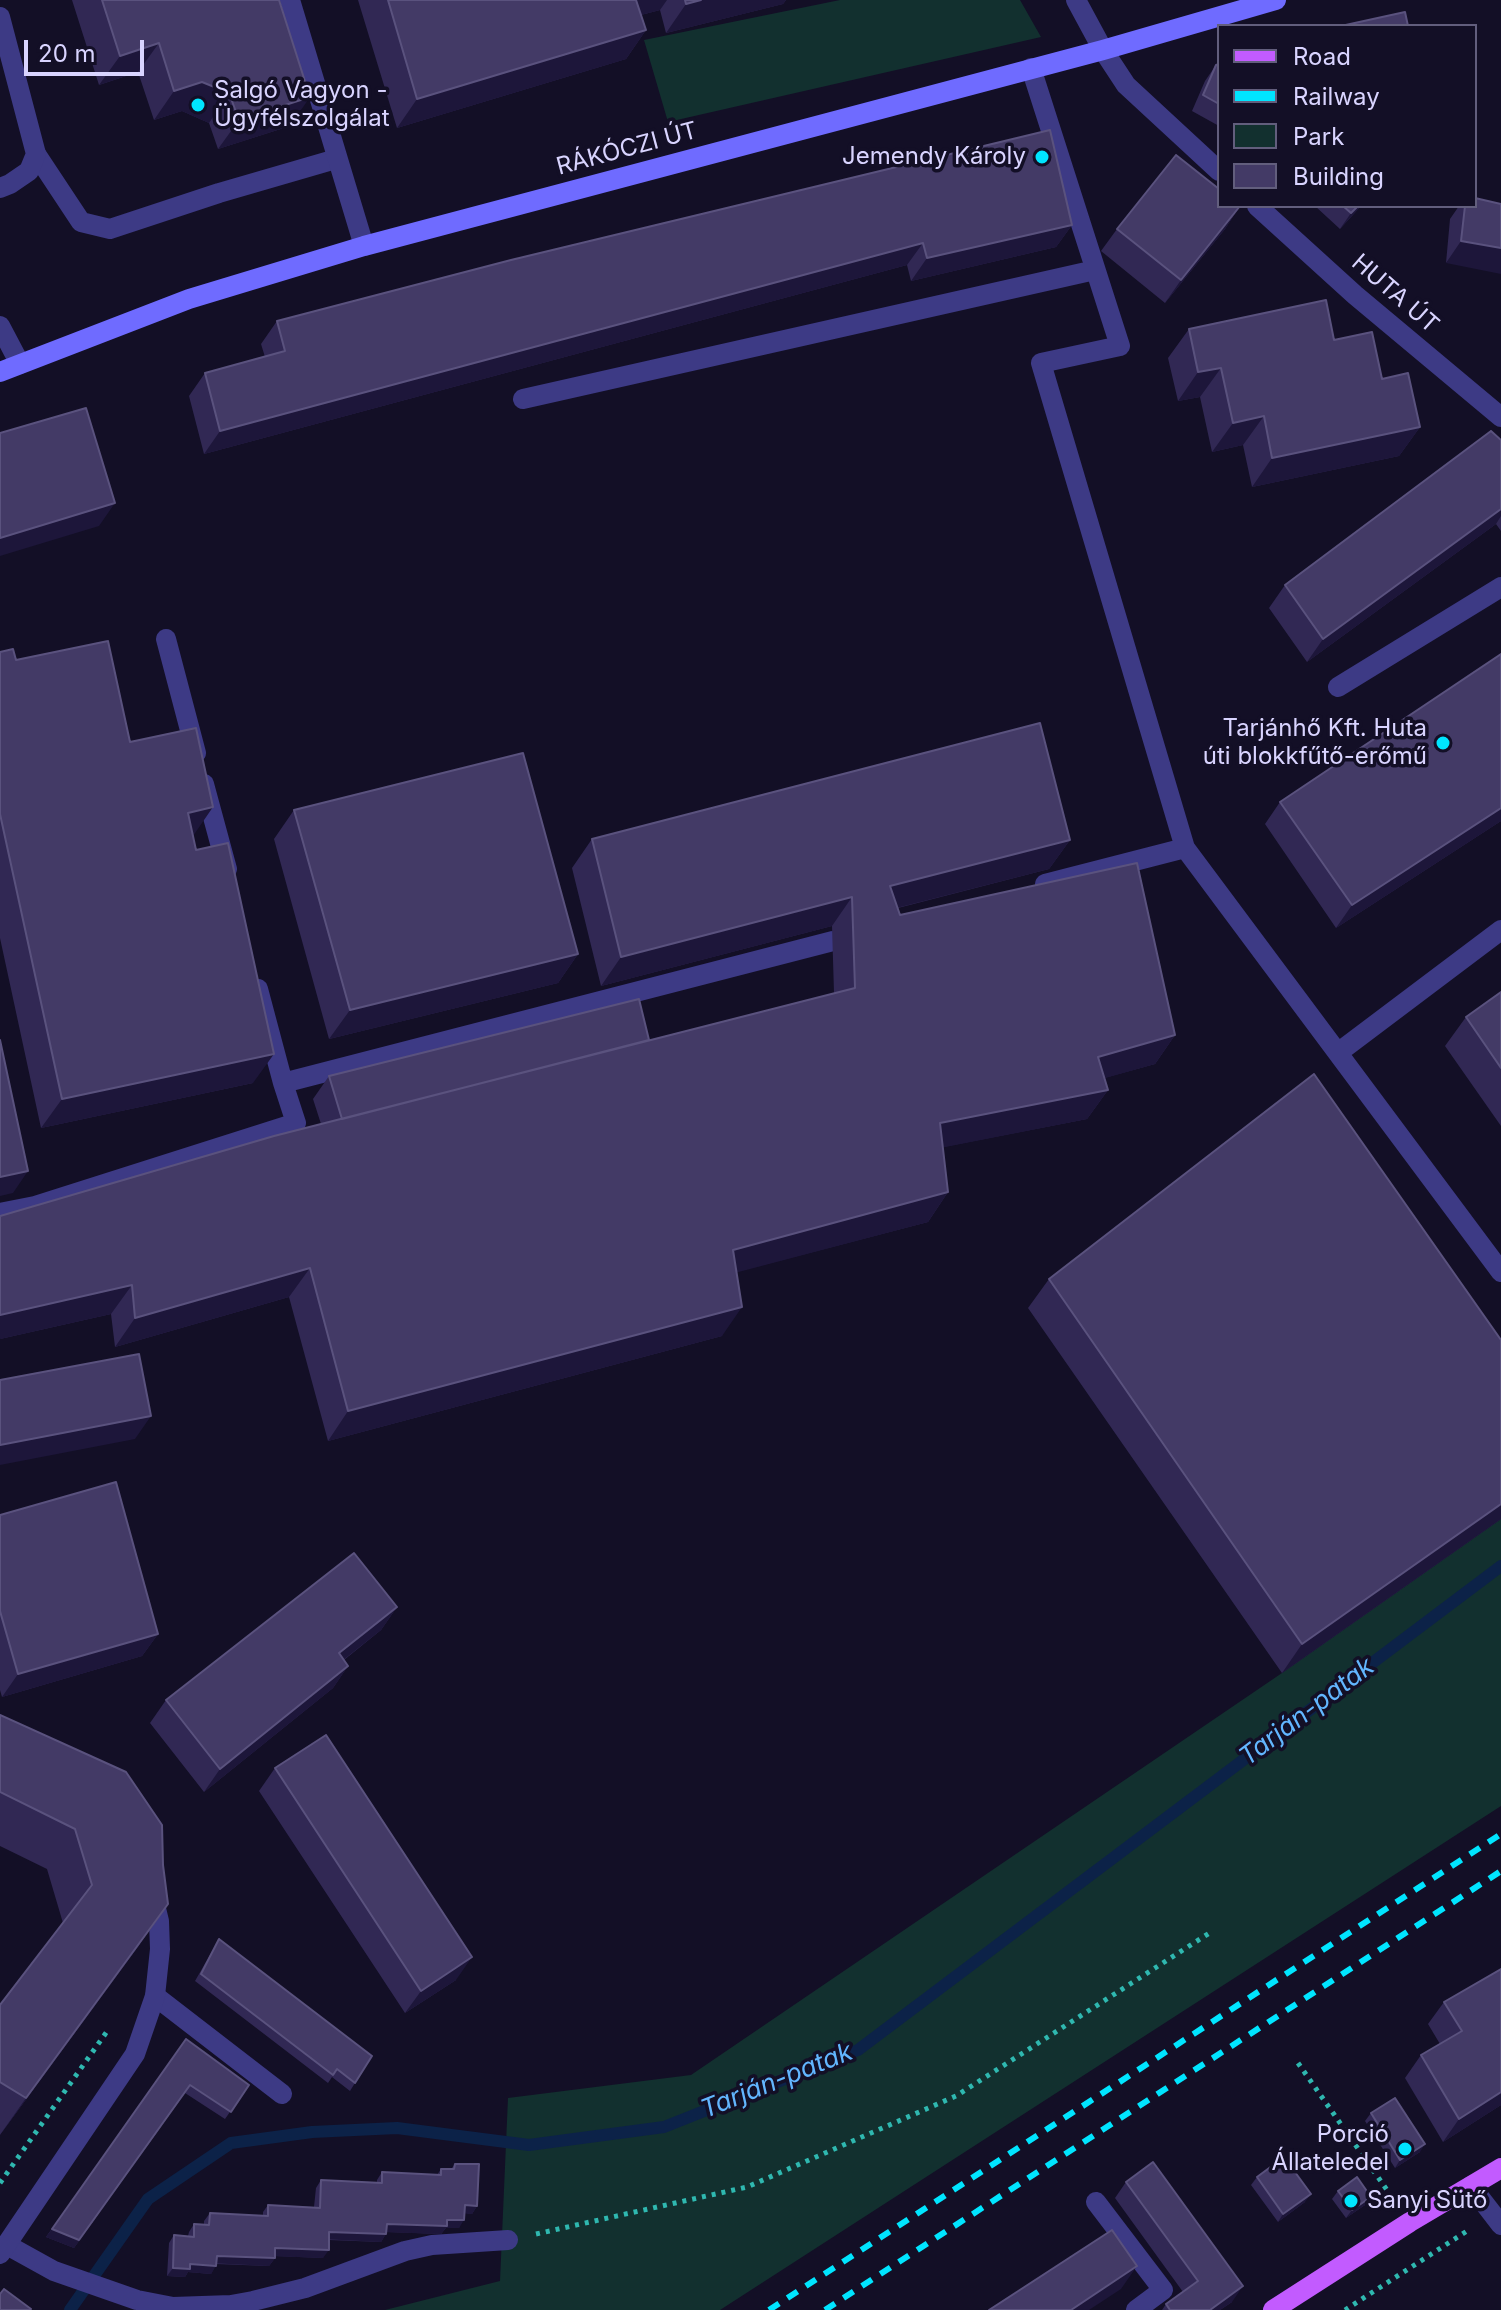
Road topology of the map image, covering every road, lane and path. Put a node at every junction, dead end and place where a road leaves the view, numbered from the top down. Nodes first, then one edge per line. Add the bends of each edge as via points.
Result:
1 (290, 0) edge
2 (1076, 0) edge
3 (1276, 0) edge
4 (0, 17) edge
5 (1103, 50) junction
6 (1031, 68) junction
7 (36, 154) junction
8 (336, 159) junction
9 (1217, 169) edge
10 (0, 188) edge
11 (1259, 208) edge
12 (364, 246) junction
13 (1095, 270) junction
14 (0, 326) edge
15 (20, 364) junction
16 (0, 372) edge
17 (523, 399) dead end
18 (1501, 417) edge
19 (1501, 587) edge
20 (166, 639) dead end
21 (1338, 687) dead end
22 (1185, 848) junction
23 (230, 884) edge
24 (1022, 890) edge
25 (1501, 930) edge
26 (833, 941) edge
27 (255, 975) edge
28 (1339, 1052) junction
29 (283, 1083) junction
30 (0, 1213) edge
31 (1501, 1272) edge
32 (147, 1876) edge
33 (1211, 1932) dead end
34 (155, 1996) junction
35 (112, 2025) edge
36 (1298, 2063) dead end
37 (282, 2094) dead end
38 (1501, 2168) edge
39 (1, 2178) edge
40 (1471, 2186) junction
41 (1096, 2202) dead end
42 (1497, 2219) edge
43 (1410, 2222) junction
44 (508, 2240) joint
45 (2, 2246) edge
46 (1136, 2310) edge
47 (1273, 2310) edge
48 (1345, 2310) edge

1 - 8 street
2 - 5 street
3 - 5 main road, RÁKÓCZI ÚT
4 - 7 street
5 - 6 main road, RÁKÓCZI ÚT
5 - 9 street via 1126,85
6 - 12 main road, RÁKÓCZI ÚT
6 - 13 street
7 - 8 street via 81,222 110,229
7 - 10 street via 29,171
8 - 12 street
11 - 18 street, HUTA ÚT
12 - 15 main road, RÁKÓCZI ÚT via 189,299
13 - 17 street
13 - 22 street via 1120,346 1041,363
14 - 15 street
15 - 16 main road, RÁKÓCZI ÚT
19 - 21 street
20 - 23 street
22 - 24 street
22 - 28 street
25 - 28 street
26 - 29 street
27 - 29 street
28 - 31 street
29 - 30 street via 296,1123
32 - 34 street via 159,1921
33 - 44 path via 928,2109 747,2187
34 - 37 street
34 - 45 street via 135,2054
35 - 39 path
36 - 43 path
38 - 40 main road
40 - 42 street
40 - 43 main road
41 - 46 street via 1163,2290
42 - 48 path
43 - 47 main road
44 - 45 street via 432,2245 305,2288 231,2305 173,2307 120,2295

